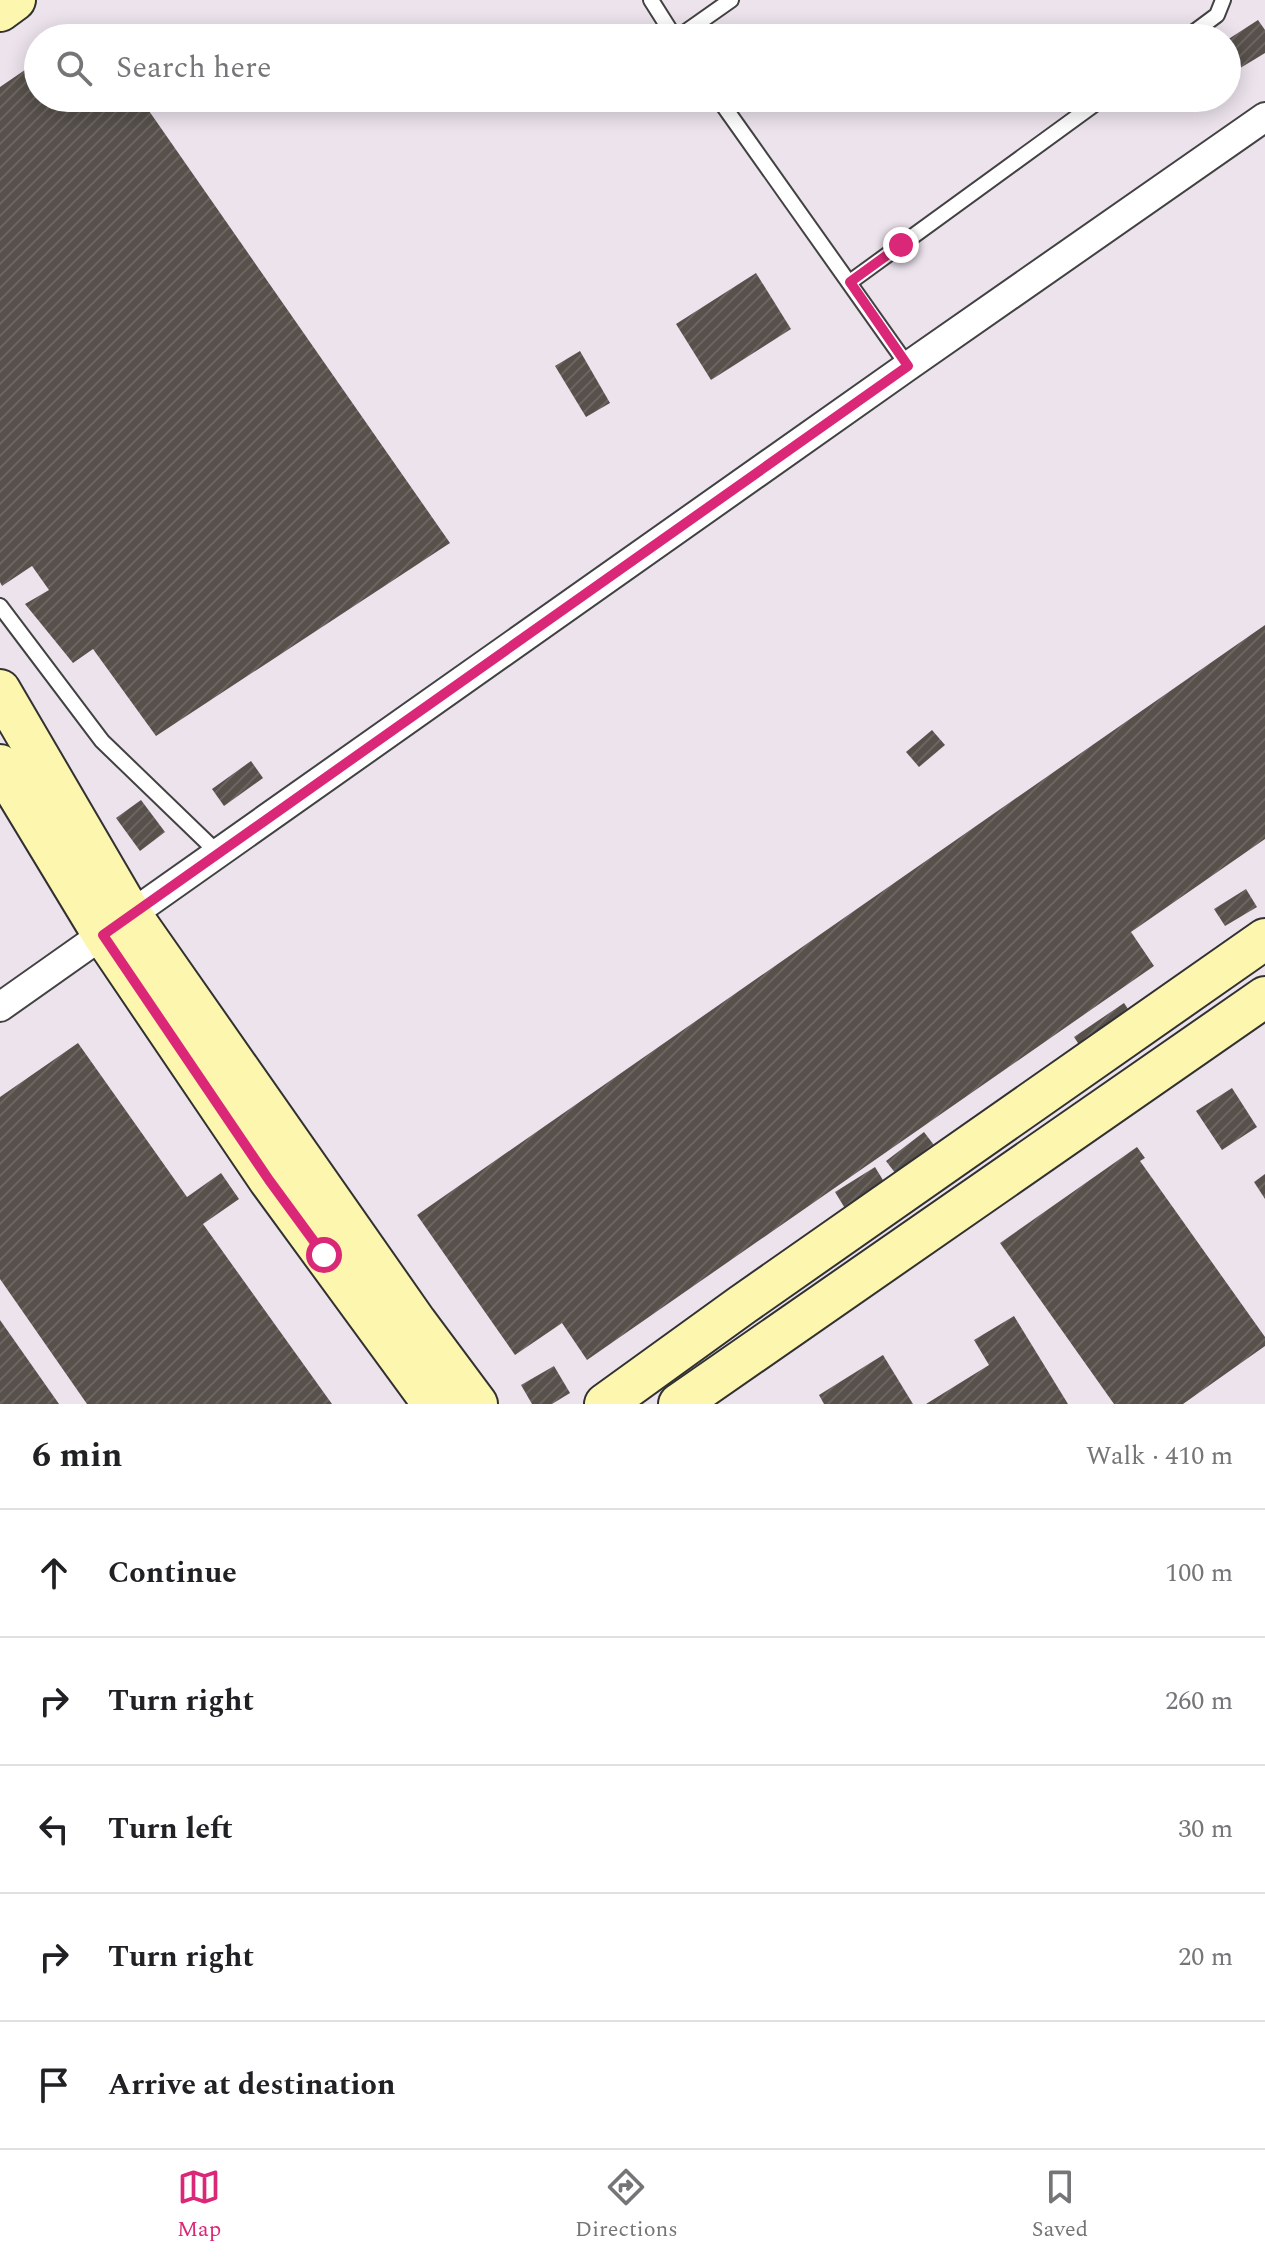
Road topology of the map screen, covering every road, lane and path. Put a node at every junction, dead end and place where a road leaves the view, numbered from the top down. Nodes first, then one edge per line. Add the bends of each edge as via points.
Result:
1 (15, 0) edge
2 (651, 0) edge
3 (731, 0) edge
4 (1223, 0) edge
5 (0, 11) edge
6 (667, 24) edge
7 (696, 24) edge
8 (1205, 24) edge
9 (728, 112) edge
10 (1084, 112) edge
11 (1265, 117) edge
12 (850, 282) junction
13 (908, 366) junction
14 (0, 606) edge
15 (0, 690) edge
16 (0, 765) edge
17 (219, 854) junction
18 (118, 925) junction
19 (1265, 939) edge
20 (1265, 997) edge
21 (0, 1007) edge
22 (433, 1404) edge
23 (477, 1404) edge
24 (605, 1404) edge
25 (679, 1404) edge

1 - 5 street
2 - 6 lane
3 - 7 lane
4 - 8 lane via 1217,15
9 - 12 lane
10 - 12 lane
11 - 13 street
12 - 13 lane
13 - 17 street
14 - 17 lane via 102,741
15 - 18 street
16 - 18 street
17 - 18 street
18 - 21 street
18 - 22 street via 269,1180
18 - 23 street
19 - 24 street
20 - 25 street

